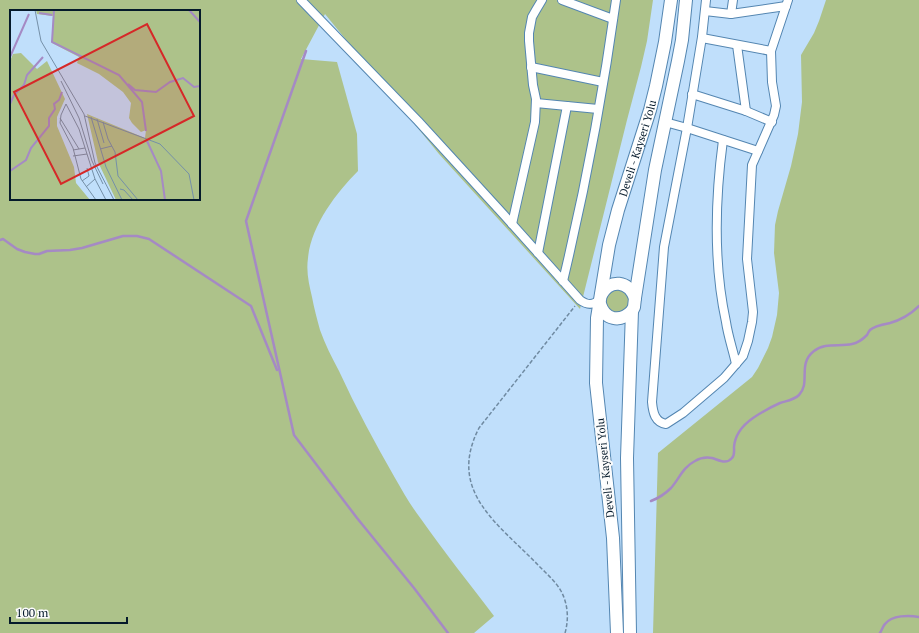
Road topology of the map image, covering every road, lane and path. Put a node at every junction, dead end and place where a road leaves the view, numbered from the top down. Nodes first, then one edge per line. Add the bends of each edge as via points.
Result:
1 (301, 0) edge
2 (542, 0) edge
3 (562, 0) edge
4 (616, 0) edge
5 (671, 0) edge
6 (686, 0) edge
7 (706, 0) edge
8 (733, 0) edge
9 (787, 3) edge
10 (705, 11) junction
11 (731, 14) junction
12 (614, 19) junction
13 (702, 38) junction
14 (736, 45) junction
15 (771, 52) junction
16 (532, 67) junction
17 (603, 82) junction
18 (692, 94) junction
19 (536, 103) junction
20 (567, 106) junction
21 (598, 109) junction
22 (746, 111) junction
23 (665, 122) junction
24 (772, 122) junction
25 (687, 128) junction
26 (723, 140) junction
27 (758, 151) junction
28 (512, 224) junction
29 (538, 253) junction
30 (563, 281) junction
31 (635, 298) junction
32 (600, 299) junction
33 (580, 300) junction
34 (632, 311) junction
35 (736, 364) junction
36 (564, 633) edge
37 (617, 633) edge
38 (630, 633) edge

1 - 28 street via 418,121
2 - 16 street via 530,24
3 - 12 street
4 - 12 street
5 - 32 highway, Develi - Kayseri Yolu via 656,86 613,227
6 - 23 highway, Develi - Kayseri Yolu via 682,40
7 - 10 street
8 - 11 street
9 - 11 street
9 - 15 street
10 - 11 street
10 - 13 street
12 - 17 street
13 - 14 street
13 - 18 street
14 - 15 street
14 - 22 street
15 - 24 street via 776,106
16 - 17 street
16 - 19 street
17 - 21 street
18 - 22 street
18 - 25 street
19 - 20 street
19 - 28 street via 536,122
20 - 21 street
20 - 29 street
21 - 30 street
22 - 24 street
23 - 25 street
23 - 31 highway, Develi - Kayseri Yolu
24 - 27 street
25 - 26 street
25 - 35 street via 664,247 652,402 656,419 666,424 683,413 724,378
26 - 27 street
26 - 35 street via 718,185 717,254 724,315
27 - 35 street via 752,165 747,259 752,322 743,356
28 - 29 street
29 - 30 street
30 - 33 street
31 - 32 highway via 631,290 624,285 614,284 606,288
31 - 34 highway, Develi - Kayseri Yolu
32 - 33 street via 596,304
32 - 34 highway via 604,312 611,317 625,317
32 - 37 highway, Develi - Kayseri Yolu via 596,383 612,538
33 - 36 path via 479,428 471,445 468,462 471,483 480,503 498,526 553,580 561,592 567,613
34 - 38 highway, Develi - Kayseri Yolu via 626,458

